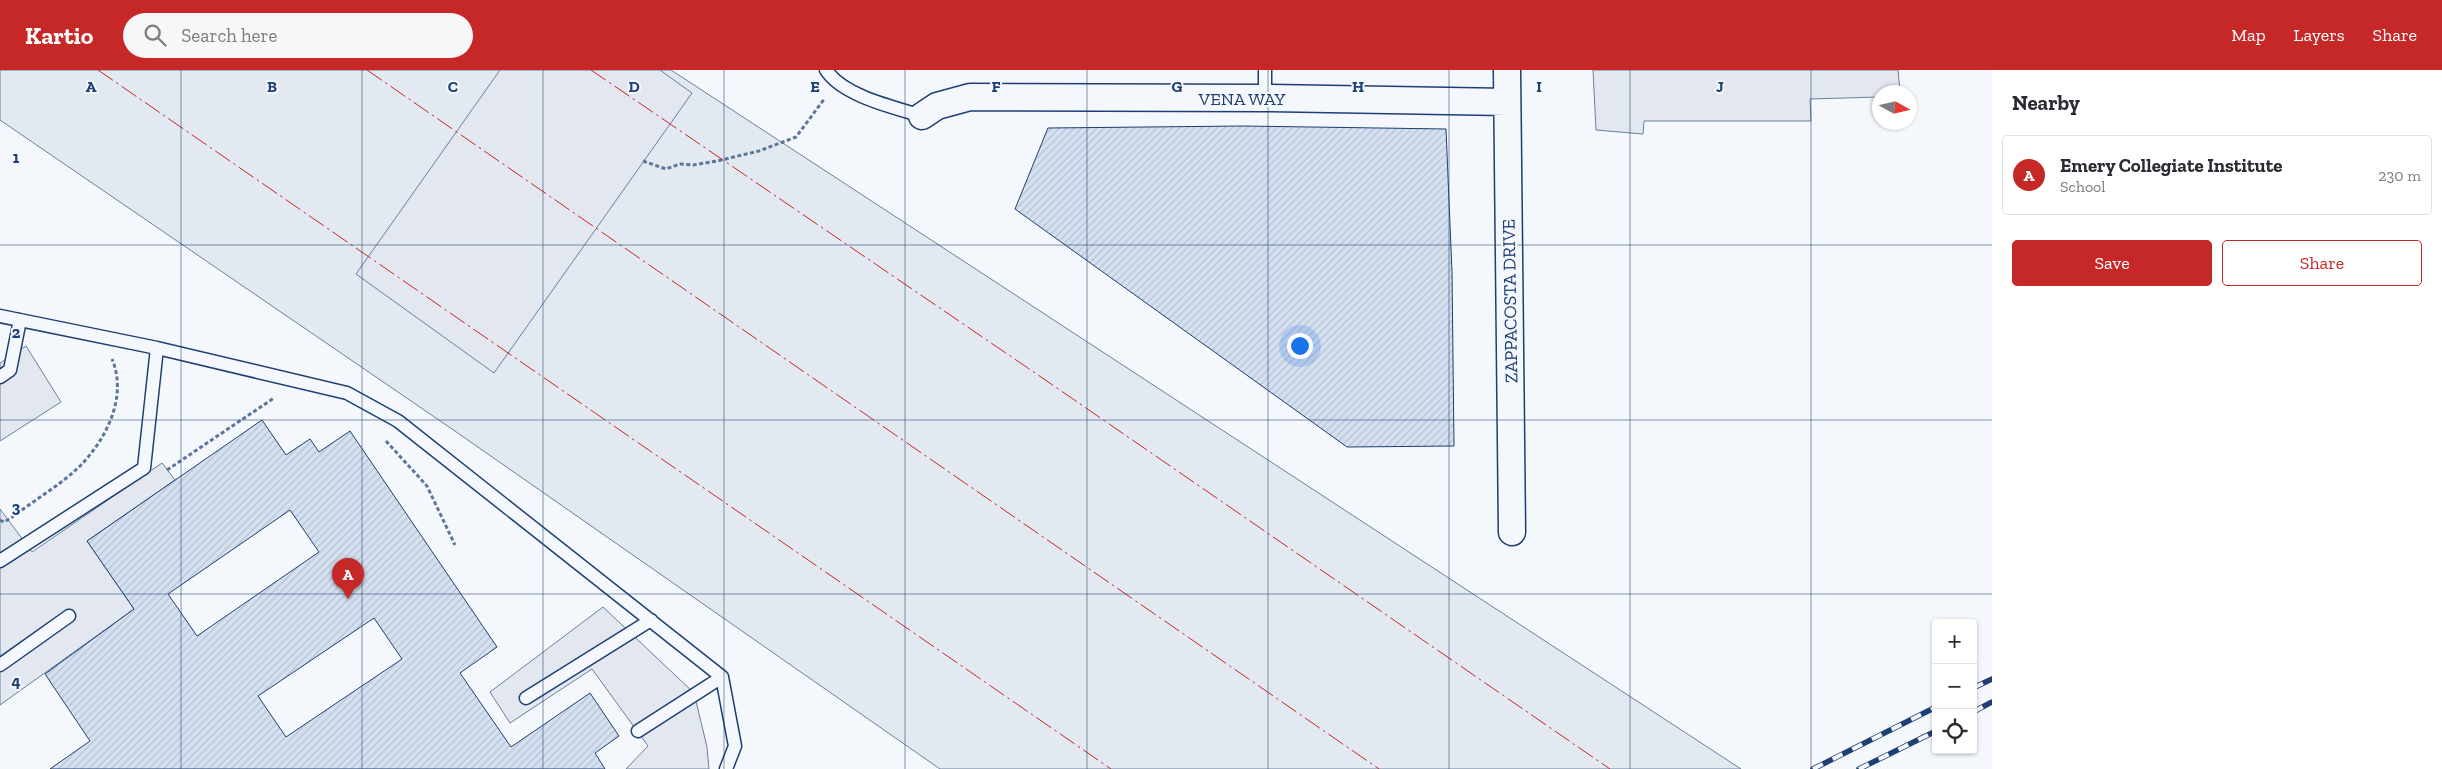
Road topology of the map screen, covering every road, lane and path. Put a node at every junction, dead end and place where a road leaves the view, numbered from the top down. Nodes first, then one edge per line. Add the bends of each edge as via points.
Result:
1 (826, 70) edge
2 (1266, 70) edge
3 (1507, 70) edge
4 (1266, 98) junction
5 (1507, 102) junction
6 (922, 116) joint
7 (807, 123) dead end
8 (643, 162) dead end
9 (0, 316) edge
10 (20, 320) junction
11 (157, 348) junction
12 (111, 357) dead end
13 (0, 376) edge
14 (267, 394) dead end
15 (382, 437) dead end
16 (167, 470) dead end
17 (0, 520) edge
18 (1512, 532) dead end
19 (455, 545) dead end
20 (0, 561) edge
21 (69, 616) dead end
22 (651, 620) junction
23 (0, 665) edge
24 (722, 677) junction
25 (526, 698) dead end
26 (638, 731) dead end
27 (726, 769) edge

1 - 6 lane via 838,82 864,96
2 - 4 lane
3 - 5 street, ZAPPACOSTA DRIVE
4 - 5 street, VENA WAY
4 - 6 street, VENA WAY via 970,97 937,106
5 - 18 street, ZAPPACOSTA DRIVE
7 - 8 path via 796,138 736,158 680,164 666,169
9 - 10 lane
10 - 11 lane
10 - 13 lane via 10,370
11 - 20 lane via 144,468
11 - 22 lane via 347,393 398,421
12 - 17 path via 116,369 118,392 113,415 98,444 78,468 11,518 4,522
14 - 16 path via 277,396
15 - 19 path via 427,486
21 - 23 lane
22 - 24 lane
22 - 25 lane
24 - 26 lane
24 - 27 lane via 734,746

